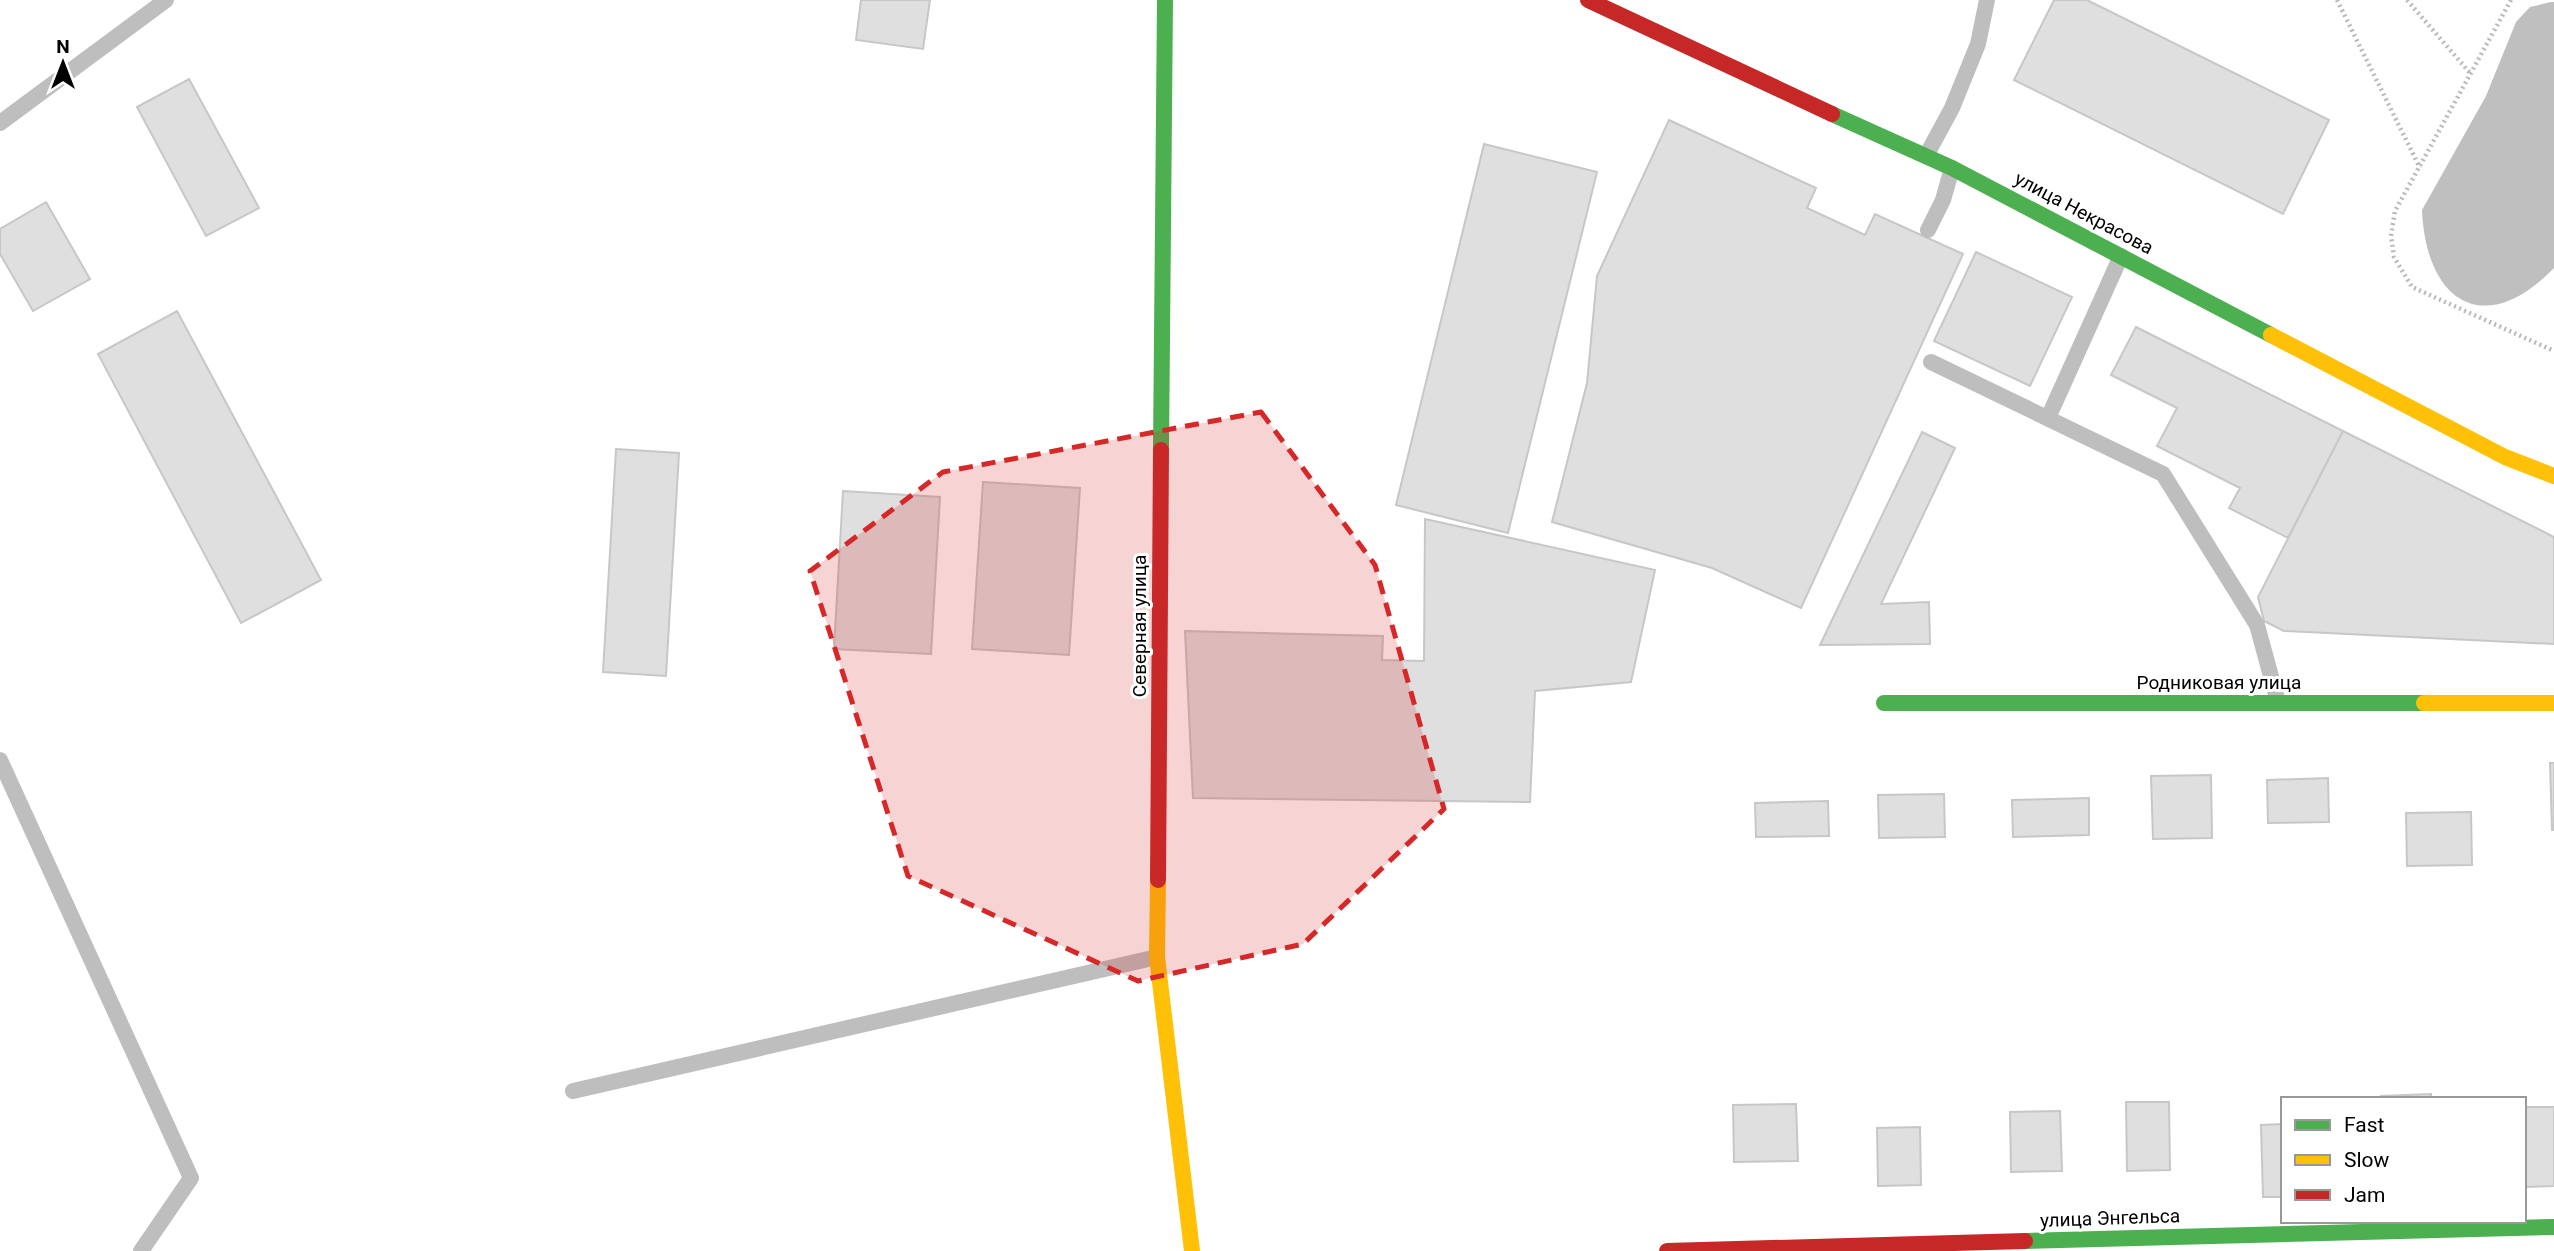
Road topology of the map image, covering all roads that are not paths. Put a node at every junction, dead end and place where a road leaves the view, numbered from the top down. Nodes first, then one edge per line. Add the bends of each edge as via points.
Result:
1 (166, 0) edge
2 (1165, 0) edge
3 (1588, 0) edge
4 (1987, 0) edge
5 (0, 123) edge
6 (1926, 156) junction
7 (1952, 168) junction
8 (1928, 230) dead end
9 (2121, 256) junction
10 (1931, 362) dead end
11 (2048, 418) junction
12 (2554, 476) edge
13 (1884, 704) dead end
14 (2278, 704) junction
15 (2554, 704) edge
16 (0, 760) edge
17 (1157, 957) junction
18 (573, 1091) dead end
19 (2554, 1227) edge
20 (141, 1251) edge
21 (1192, 1251) edge
22 (1667, 1251) edge

1 - 5 lane
2 - 17 street, Северная улица
3 - 6 street, улица Некрасова
4 - 6 lane via 1978,44
6 - 7 street, улица Некрасова
7 - 8 lane
7 - 9 street, улица Некрасова
9 - 11 lane
9 - 12 street, улица Некрасова via 2505,457
10 - 11 lane
11 - 14 lane via 2164,474 2257,625
13 - 14 street, Родниковая улица
14 - 15 street, Родниковая улица
16 - 20 lane via 191,1178
17 - 18 lane
17 - 21 street, Северная улица
19 - 22 street, улица Энгельса

